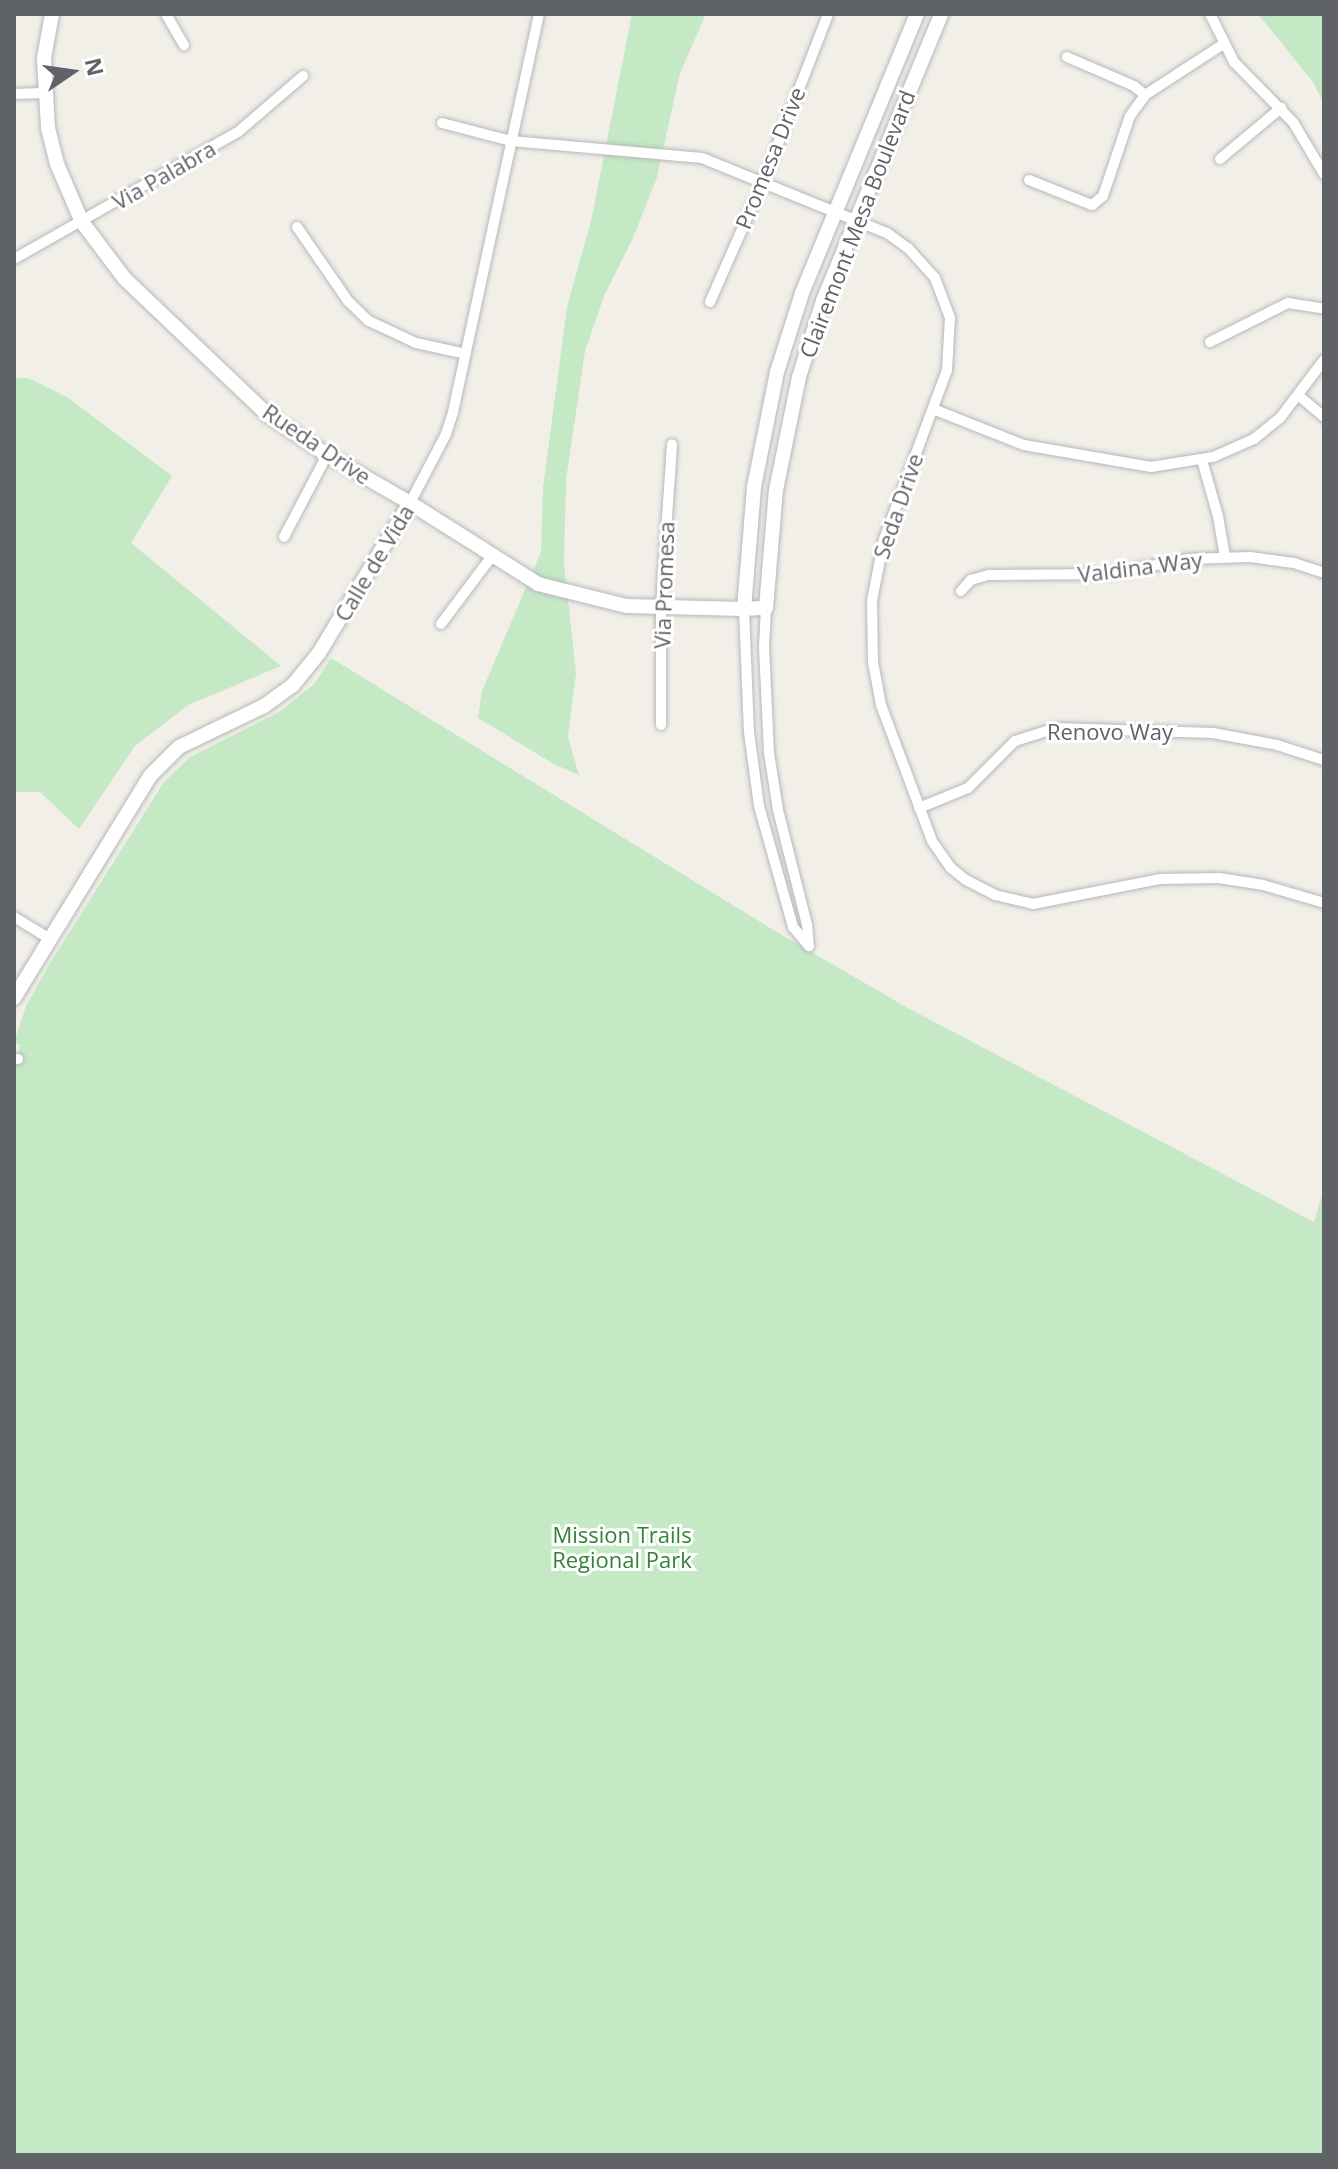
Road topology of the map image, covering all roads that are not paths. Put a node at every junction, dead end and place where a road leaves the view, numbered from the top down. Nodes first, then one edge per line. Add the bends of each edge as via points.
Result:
1 (52, 14) edge
2 (166, 14) edge
3 (539, 14) edge
4 (828, 14) edge
5 (917, 14) edge
6 (941, 14) edge
7 (1210, 14) edge
8 (184, 45) dead end
9 (1222, 45) junction
10 (1067, 57) dead end
11 (303, 76) dead end
12 (44, 93) junction
13 (14, 94) edge
14 (1145, 95) junction
15 (1281, 108) junction
16 (442, 123) dead end
17 (511, 141) junction
18 (1220, 159) dead end
19 (1324, 174) edge
20 (1029, 180) dead end
21 (763, 182) junction
22 (838, 213) junction
23 (858, 221) junction
24 (82, 222) junction
25 (297, 227) dead end
26 (14, 259) edge
27 (710, 302) dead end
28 (1324, 309) edge
29 (1210, 342) dead end
30 (466, 354) junction
31 (1324, 360) edge
32 (1299, 396) junction
33 (933, 409) junction
34 (1324, 417) edge
35 (672, 444) dead end
36 (327, 455) junction
37 (1202, 460) junction
38 (410, 503) junction
39 (284, 537) dead end
40 (492, 556) junction
41 (1225, 557) junction
42 (1324, 573) edge
43 (961, 591) dead end
44 (661, 606) junction
45 (766, 608) junction
46 (744, 609) junction
47 (441, 624) dead end
48 (661, 725) dead end
49 (1324, 760) edge
50 (919, 808) junction
51 (1324, 903) edge
52 (14, 917) edge
53 (50, 939) junction
54 (14, 998) edge

1 - 12 street, Rueda Drive
2 - 8 street
3 - 17 street, Calle de Vida
4 - 21 street, Promesa Drive
5 - 22 street, Clairemont Mesa Boulevard
6 - 23 street, Clairemont Mesa Boulevard
7 - 9 street
9 - 14 street
9 - 15 street
10 - 14 street
11 - 24 street, Via Palabra via 238,132
12 - 13 street
12 - 24 street, Rueda Drive via 57,164
14 - 20 street via 1130,116 1103,196 1092,205
15 - 18 street
15 - 19 street
16 - 17 street, Seda Drive
17 - 21 street, Seda Drive via 702,158
17 - 30 street, Calle de Vida
21 - 22 street, Seda Drive
21 - 27 street, Promesa Drive
22 - 23 street, Seda Drive
22 - 46 street, Clairemont Mesa Boulevard via 802,293 777,372 754,487
23 - 33 street, Seda Drive via 908,248 935,278 950,318 951,346
23 - 45 street, Clairemont Mesa Boulevard via 823,301 799,377 776,490
24 - 26 street, Via Palabra
24 - 36 street, Rueda Drive via 125,279 268,415
25 - 30 street via 348,301 369,321 416,343
28 - 29 street via 1288,303
30 - 38 street, Calle de Vida via 446,434
31 - 32 street
32 - 34 street
32 - 37 street via 1254,439
33 - 37 street via 1024,445 1134,466
33 - 50 street, Seda Drive via 884,539 872,601 873,662 881,705
35 - 44 street, Via Promesa
36 - 38 street, Rueda Drive
36 - 39 street
37 - 41 street
38 - 40 street, Rueda Drive
38 - 53 street, Calle de Vida via 309,668 264,706 179,747 150,776
40 - 44 street, Rueda Drive via 538,584 574,596
40 - 47 street
41 - 42 street, Valdina Way via 1294,563
41 - 43 street, Valdina Way via 1107,574 989,575 971,580
44 - 46 street, Rueda Drive
44 - 48 street, Via Promesa
45 - 46 street, Rueda Drive
45 - 46 street, Clairemont Mesa Boulevard via 769,753 809,946 793,927 759,806 749,732
49 - 50 street, Renovo Way via 1213,733 1056,728 1015,741 968,788
50 - 51 street, Seda Drive via 932,841 951,868 995,895 1033,904 1147,881 1219,878
52 - 53 street
53 - 54 street, Calle de Vida

